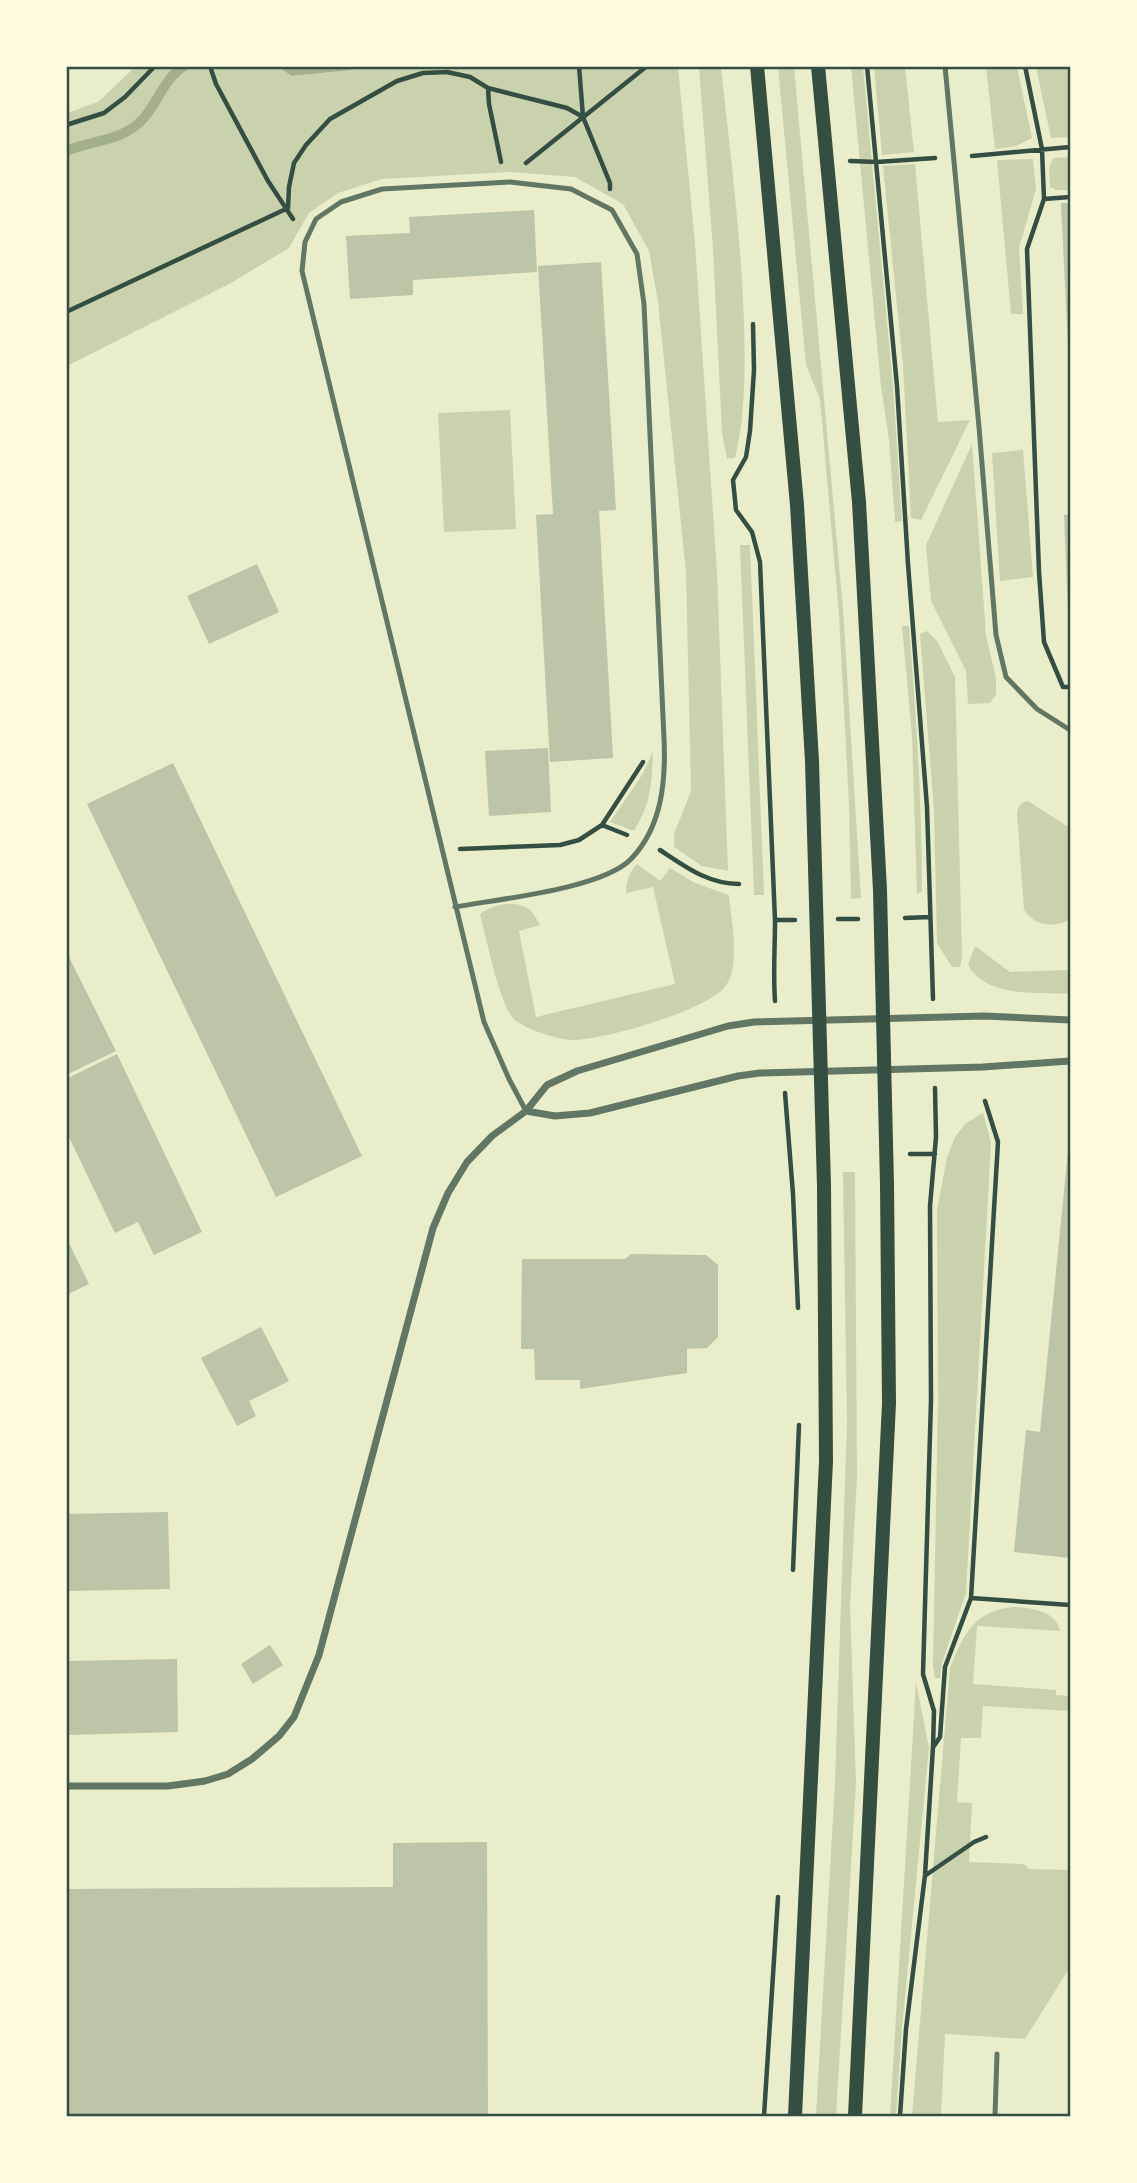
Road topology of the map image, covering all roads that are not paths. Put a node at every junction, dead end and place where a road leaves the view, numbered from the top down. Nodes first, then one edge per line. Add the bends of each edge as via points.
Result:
1 (757, 66) edge
2 (818, 66) edge
3 (945, 66) edge
4 (1070, 730) edge
5 (455, 907) junction
6 (883, 1018) junction
7 (819, 1020) junction
8 (1070, 1020) edge
9 (1070, 1061) edge
10 (884, 1070) junction
11 (821, 1072) junction
12 (526, 1111) junction
13 (66, 1786) edge
14 (997, 2054) dead end
15 (795, 2116) edge
16 (855, 2116) edge
17 (995, 2116) edge

1 - 7 main road via 797,505
2 - 6 main road via 859,502
3 - 4 lane via 996,635 1006,677 1037,709
5 - 5 lane via 582,884 609,874 629,862 644,843 663,790 644,304 637,254 612,211 571,189 510,182 382,189 341,202 316,219 305,242 302,271
5 - 12 lane via 484,1022
6 - 7 street
6 - 8 street
6 - 10 main road
7 - 11 main road
7 - 12 street via 728,1026 577,1071 547,1086
9 - 10 street
10 - 11 street
10 - 16 main road via 889,1403
11 - 12 street via 738,1076 590,1113 555,1116
11 - 15 main road via 826,1461
12 - 13 street via 467,1162 433,1228 319,1656 294,1717 252,1759 216,1778 168,1786
14 - 17 lane

